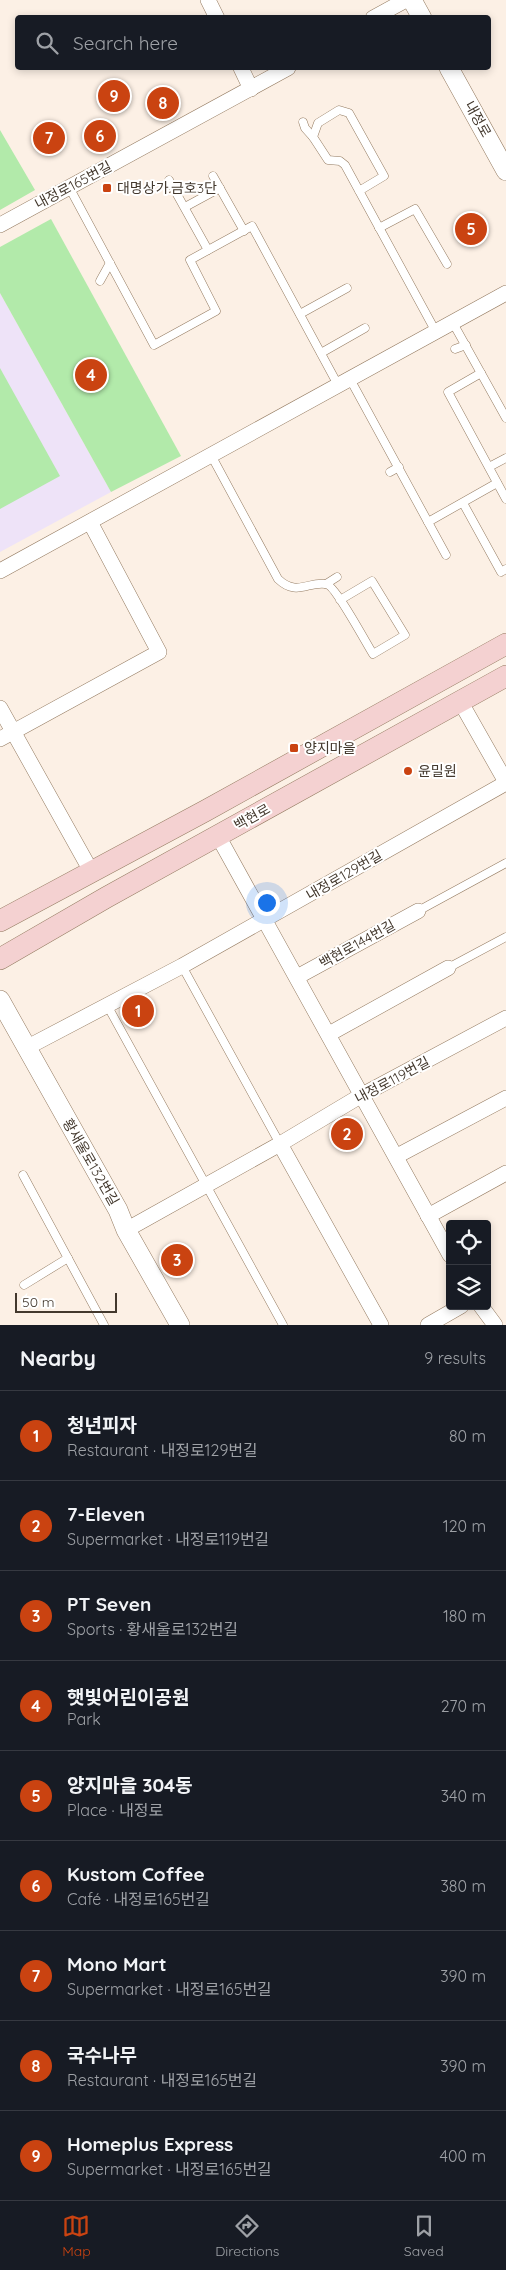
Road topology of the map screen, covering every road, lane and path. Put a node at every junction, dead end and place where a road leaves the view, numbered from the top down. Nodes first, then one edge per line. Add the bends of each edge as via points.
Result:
1 (208, 0) edge
2 (406, 0) edge
3 (412, 0) edge
4 (216, 15) edge
5 (378, 15) edge
6 (420, 15) edge
7 (242, 70) edge
8 (284, 70) edge
9 (450, 70) edge
10 (251, 89) junction
11 (303, 122) dead end
12 (313, 137) junction
13 (506, 171) edge
14 (213, 176) dead end
15 (169, 180) dead end
16 (69, 187) junction
17 (220, 188) junction
18 (359, 191) junction
19 (185, 207) junction
20 (0, 225) edge
21 (379, 228) junction
22 (244, 231) junction
23 (208, 250) junction
24 (110, 263) junction
25 (447, 264) dead end
26 (100, 281) dead end
27 (347, 288) dead end
28 (506, 293) edge
29 (300, 314) junction
30 (453, 323) junction
31 (364, 328) dead end
32 (436, 332) junction
33 (466, 345) junction
34 (454, 349) dead end
35 (320, 353) junction
36 (481, 373) junction
37 (344, 382) junction
38 (506, 418) edge
39 (211, 456) junction
40 (506, 458) edge
41 (399, 467) junction
42 (489, 467) junction
43 (390, 472) dead end
44 (497, 483) junction
45 (506, 499) edge
46 (463, 503) junction
47 (90, 522) junction
48 (428, 522) junction
49 (446, 555) dead end
50 (506, 569) edge
51 (0, 571) edge
52 (337, 577) dead end
53 (326, 584) junction
54 (340, 600) junction
55 (506, 644) edge
56 (506, 676) edge
57 (460, 701) junction
58 (0, 708) edge
59 (6, 735) edge
60 (506, 782) edge
61 (218, 836) junction
62 (506, 863) edge
63 (91, 871) junction
64 (418, 911) joint
65 (265, 919) junction
66 (0, 921) edge
67 (506, 937) edge
68 (0, 959) edge
69 (182, 966) junction
70 (448, 968) joint
71 (297, 978) junction
72 (0, 1000) edge
73 (107, 1005) junction
74 (506, 1018) edge
75 (328, 1034) junction
76 (26, 1048) junction
77 (362, 1095) junction
78 (506, 1098) edge
79 (280, 1144) junction
80 (396, 1156) junction
81 (506, 1173) edge
82 (22, 1175) dead end
83 (206, 1185) junction
84 (428, 1216) junction
85 (126, 1230) junction
86 (446, 1248) edge
87 (68, 1258) junction
88 (24, 1285) dead end
89 (454, 1310) edge
90 (484, 1310) edge
91 (104, 1325) edge
92 (180, 1325) edge
93 (283, 1325) edge
94 (381, 1325) edge
95 (428, 1325) edge
96 (495, 1325) edge

1 - 4 street
2 - 5 street
3 - 6 street
7 - 10 street
8 - 10 street, 내정로165번길
9 - 13 street, 내정로
10 - 16 street, 내정로165번길
11 - 12 lane
12 - 18 lane via 328,160 345,165
12 - 18 lane via 318,122 339,110 349,113 384,176
14 - 17 lane
15 - 19 lane
16 - 20 street, 내정로165번길
16 - 24 lane
17 - 19 lane
17 - 22 lane
18 - 21 lane
19 - 23 lane
21 - 25 lane via 415,209
21 - 32 lane
22 - 23 lane
22 - 29 lane via 252,226
23 - 24 lane via 190,260 216,310 154,344
24 - 26 lane
27 - 29 lane
28 - 30 street
29 - 35 lane
30 - 32 street
30 - 33 lane
31 - 35 lane
32 - 37 street
33 - 34 lane
33 - 36 lane
35 - 37 lane
36 - 38 lane
36 - 42 lane via 448,392
37 - 39 street
37 - 41 lane
39 - 47 street
39 - 53 lane via 278,579 292,587
40 - 42 lane
41 - 43 lane
41 - 48 lane
42 - 44 lane
44 - 45 lane
44 - 46 lane
46 - 48 lane
46 - 50 lane via 501,572
47 - 51 street
47 - 59 street via 159,652
48 - 49 lane
52 - 53 lane
53 - 54 lane via 333,588
54 - 54 lane via 373,654 405,635 372,581
55 - 63 main road, 백현로
56 - 57 main road, 백현로
57 - 60 street
57 - 61 main road, 백현로
58 - 59 street
59 - 63 street
60 - 65 street, 내정로129번길
61 - 65 street
61 - 68 main road, 백현로
62 - 64 lane
63 - 66 main road, 백현로
64 - 71 street, 백현로144번길
65 - 69 street, 내정로129번길
65 - 71 street
67 - 70 lane
69 - 73 street, 내정로129번길
69 - 79 lane
70 - 75 street
71 - 75 street
72 - 76 street, 황새울로132번길
73 - 76 street, 내정로129번길
73 - 83 lane
74 - 77 street, 내정로119번길
75 - 77 street
76 - 85 street, 황새울로132번길 via 118,1210
77 - 79 street, 내정로119번길
77 - 80 street
78 - 80 street
79 - 83 street, 내정로119번길
79 - 94 street
80 - 84 street
81 - 84 street
82 - 87 lane
83 - 85 street, 내정로119번길
83 - 93 lane
84 - 86 street
85 - 92 street, 황새울로132번길
87 - 88 lane
87 - 91 lane
89 - 95 street
90 - 96 street

